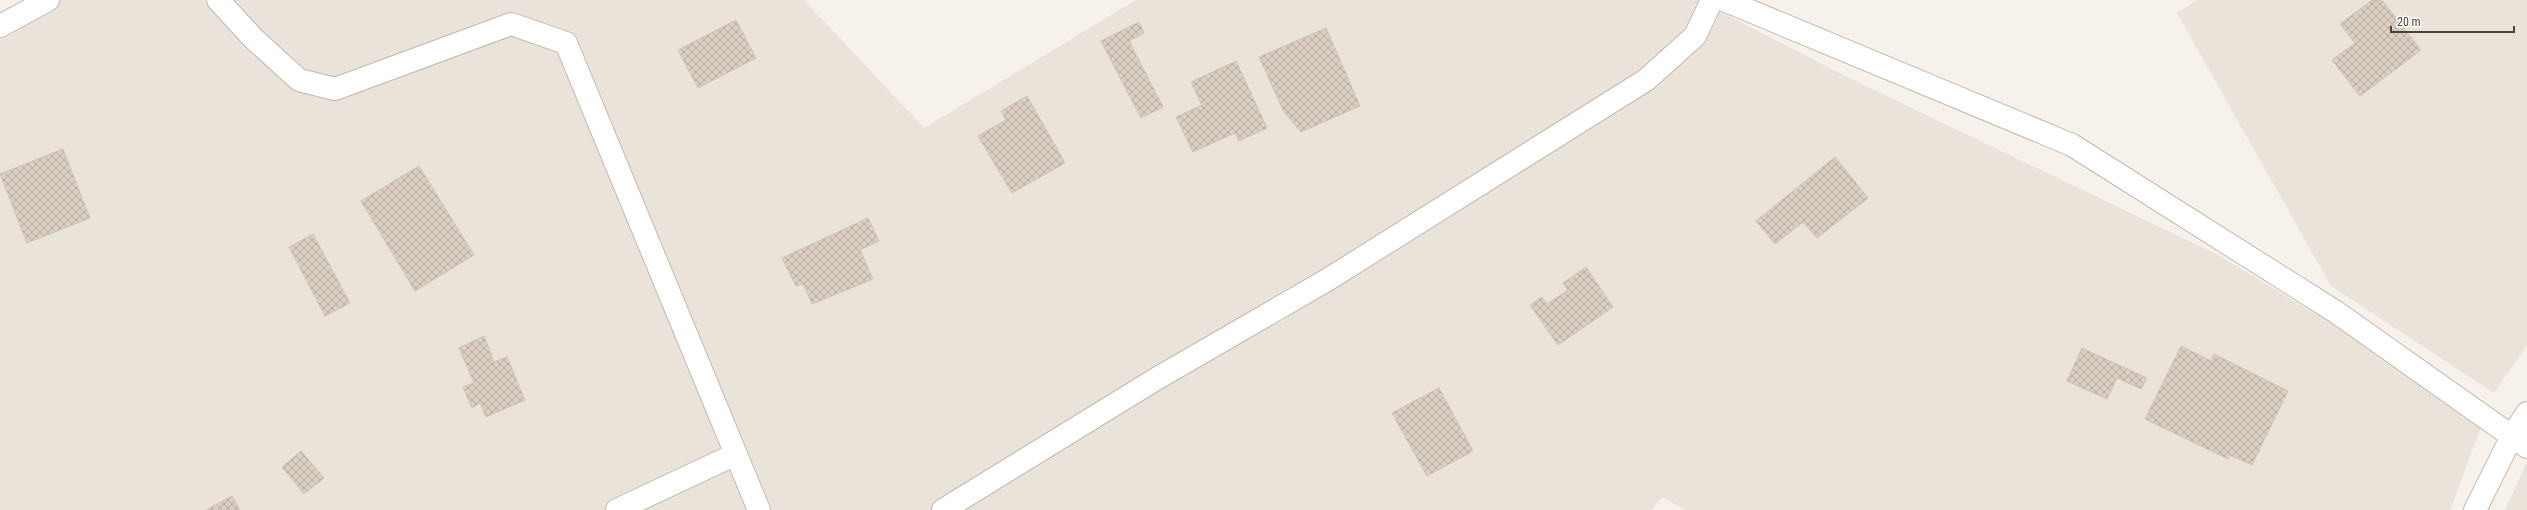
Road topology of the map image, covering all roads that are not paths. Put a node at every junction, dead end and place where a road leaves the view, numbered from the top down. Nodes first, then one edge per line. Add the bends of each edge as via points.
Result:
1 (48, 0) edge
2 (218, 0) edge
3 (1712, 0) edge
4 (1724, 0) edge
5 (0, 26) edge
6 (2527, 413) edge
7 (2520, 442) edge
8 (736, 454) junction
9 (616, 510) edge
10 (759, 510) edge
11 (943, 510) edge
12 (2475, 510) edge

1 - 5 street
2 - 8 street via 253,38 299,80 335,88 511,24 566,44
3 - 11 street via 1695,36 1646,80 1327,280 1156,379
4 - 7 street via 2072,145 2336,312
6 - 7 street
7 - 12 street
8 - 9 street
8 - 10 street

